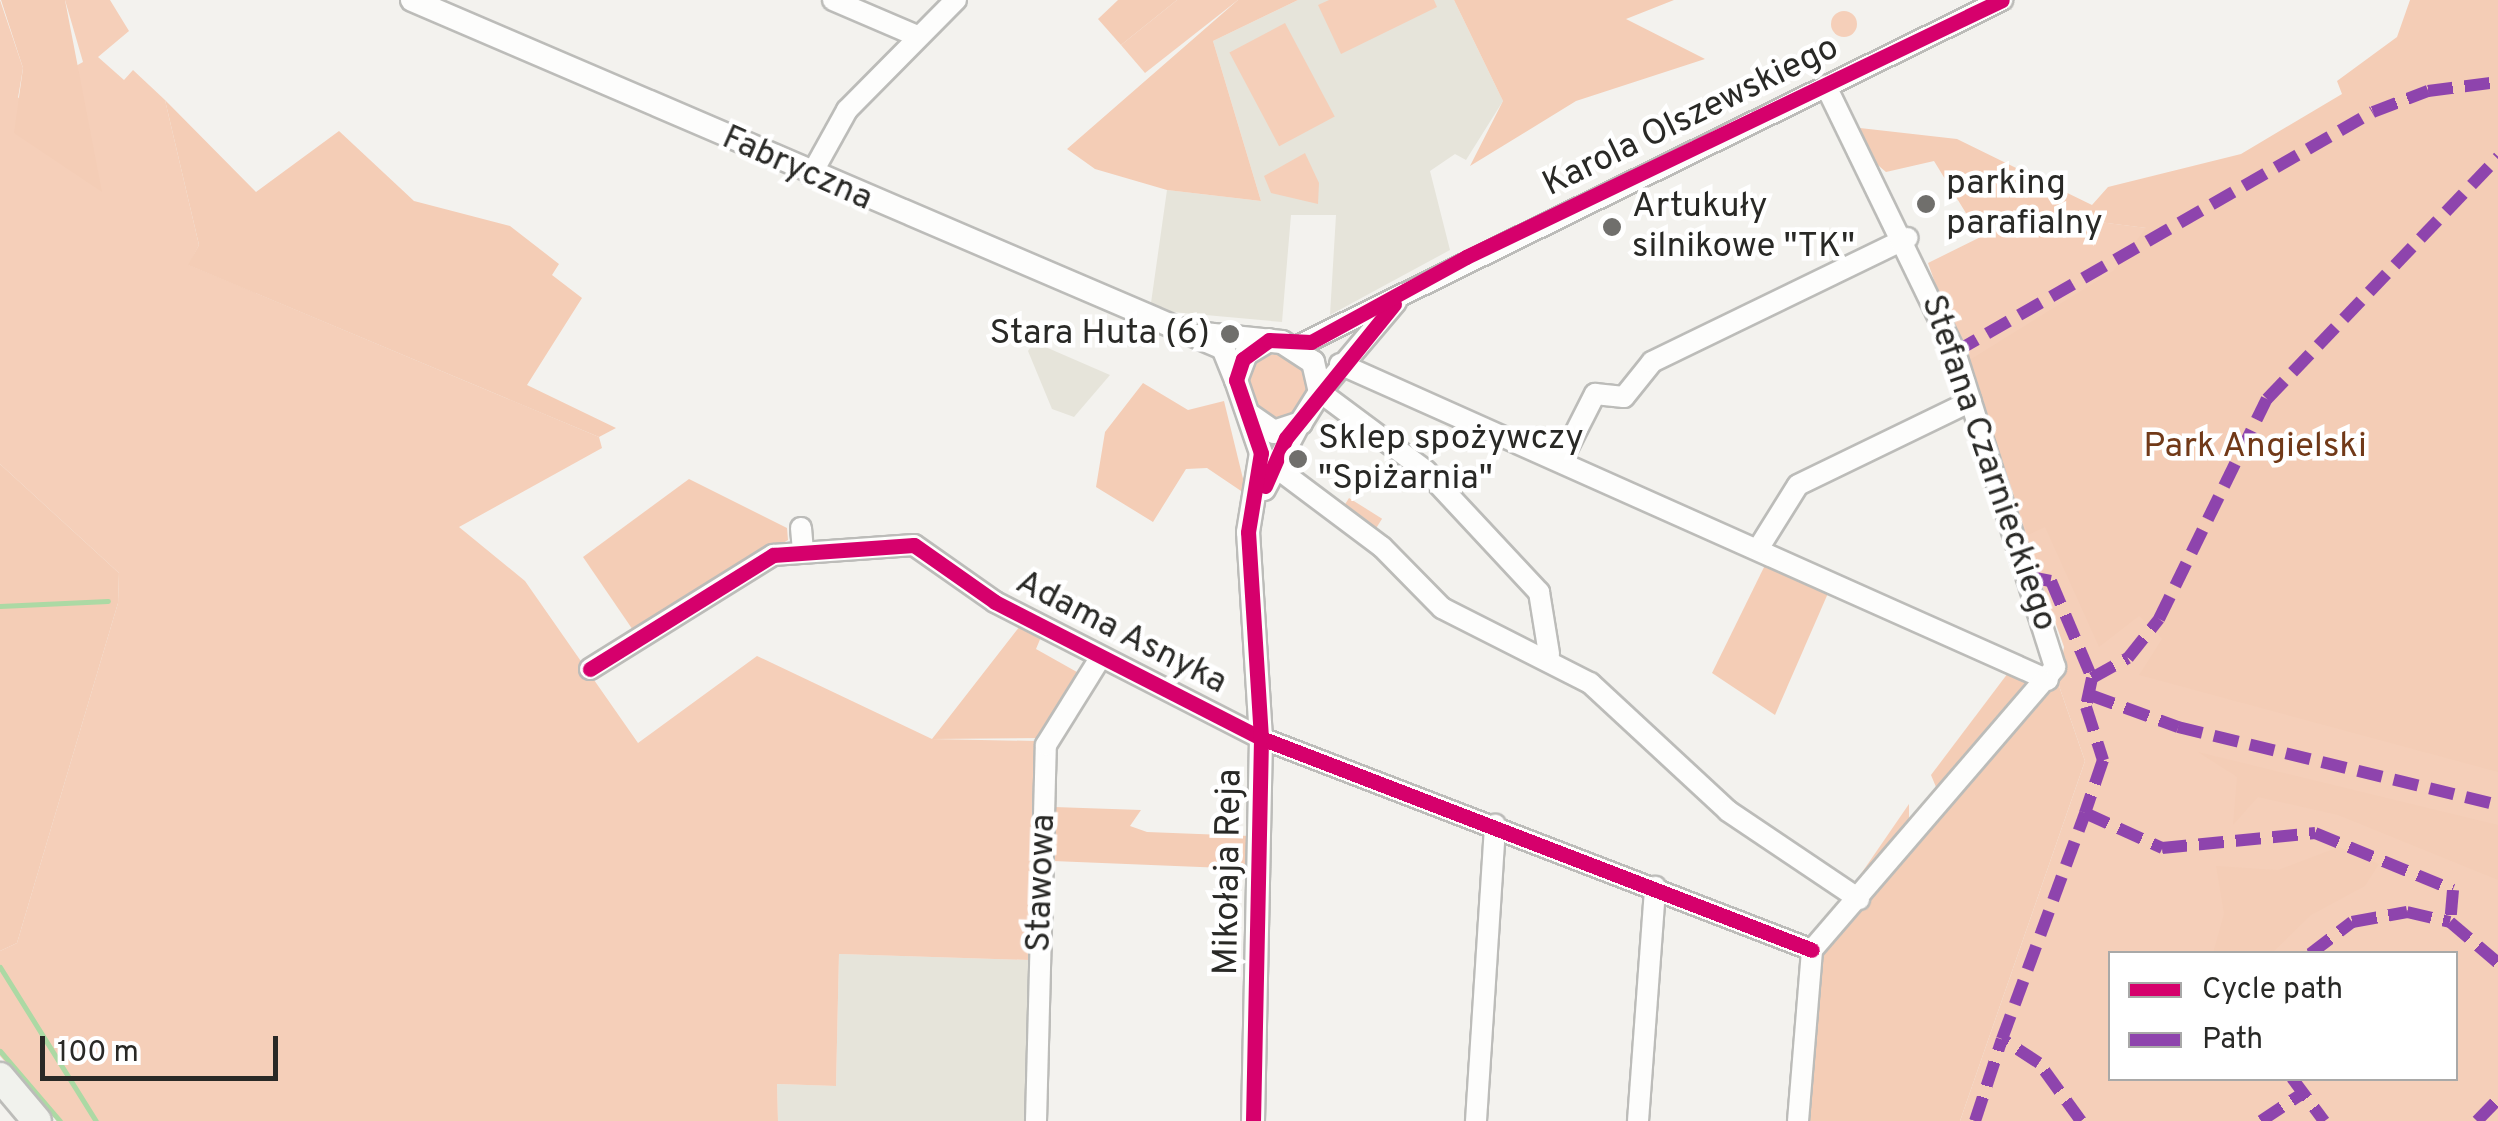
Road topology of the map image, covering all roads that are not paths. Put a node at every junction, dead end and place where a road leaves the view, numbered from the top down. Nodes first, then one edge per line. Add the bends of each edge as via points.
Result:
1 (412, 0) edge
2 (834, 0) edge
3 (956, 0) edge
4 (2002, 0) edge
5 (916, 36) junction
6 (1826, 86) junction
7 (811, 174) junction
8 (1907, 238) junction
9 (1407, 289) junction
10 (1184, 334) junction
11 (1269, 340) junction
12 (1296, 348) junction
13 (1340, 364) junction
14 (1236, 380) junction
15 (1320, 392) junction
16 (1971, 401) junction
17 (1251, 416) junction
18 (1300, 423) junction
19 (1562, 459) junction
20 (1268, 460) junction
21 (1758, 549) junction
22 (1550, 654) junction
23 (1099, 660) junction
24 (590, 669) dead end
25 (2048, 680) junction
26 (1261, 738) junction
27 (1495, 825) junction
28 (1655, 887) junction
29 (1858, 899) junction
30 (1812, 950) junction
31 (0, 1077) edge
32 (37, 1121) edge
33 (1036, 1121) edge
34 (1254, 1121) edge
35 (1476, 1121) edge
36 (1638, 1121) edge
37 (1798, 1121) edge

1 - 7 street, Fabryczna
2 - 5 street
3 - 5 street
4 - 6 street, Karola Olszewskiego
5 - 7 street via 838,122
6 - 8 street, Stefana Czarnieckiego via 1846,140
6 - 9 street, Karola Olszewskiego
7 - 10 street, Fabryczna
8 - 16 street, Stefana Czarnieckiego
8 - 19 street via 1652,362 1624,397 1595,394
9 - 12 street, Karola Olszewskiego
9 - 13 street, Karola Olszewskiego
10 - 11 street, Fabryczna
10 - 14 street, Fabryczna via 1229,352
11 - 12 street
11 - 14 street via 1246,354
12 - 15 street via 1313,362
13 - 15 street, Karola Olszewskiego
13 - 19 street
14 - 17 street
15 - 18 street
15 - 22 street via 1426,471 1539,592
16 - 21 street via 1798,485
16 - 25 street, Stefana Czarnieckiego via 2054,651
17 - 18 street via 1274,432
17 - 20 street
18 - 20 street
19 - 21 street
20 - 22 street via 1382,547 1442,608
20 - 26 street, Mikołaja Reja via 1254,504
21 - 25 street
22 - 29 street via 1728,810
23 - 24 street, Adama Asnyka via 995,602 923,549 802,538
23 - 26 street, Adama Asnyka
23 - 33 street, Stawowa via 1046,745
25 - 29 street, Stefana Czarnieckiego
26 - 27 street, Adama Asnyka
26 - 34 street, Mikołaja Reja
27 - 28 street, Adama Asnyka
27 - 35 street
28 - 30 street, Adama Asnyka
28 - 36 street
29 - 30 street, Stefana Czarnieckiego
30 - 37 street
31 - 32 main road

